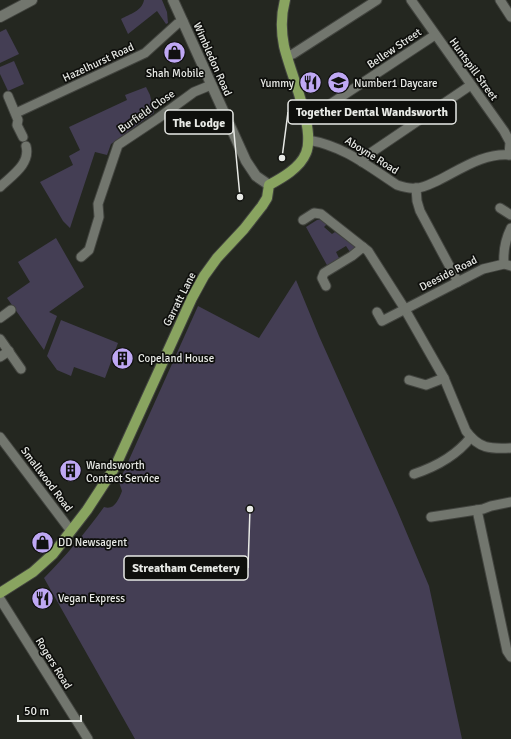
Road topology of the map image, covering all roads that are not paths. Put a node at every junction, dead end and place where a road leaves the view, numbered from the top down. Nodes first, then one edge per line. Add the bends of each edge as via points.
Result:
1 (32, 0) edge
2 (173, 0) edge
3 (285, 0) edge
4 (377, 0) edge
5 (411, 0) edge
6 (500, 0) edge
7 (0, 17) edge
8 (511, 18) edge
9 (183, 21) junction
10 (435, 35) junction
11 (287, 56) junction
12 (211, 85) junction
13 (471, 85) junction
14 (8, 96) dead end
15 (16, 113) junction
16 (306, 120) junction
17 (308, 140) junction
18 (510, 155) edge
19 (362, 162) junction
20 (269, 185) junction
21 (0, 187) edge
22 (416, 188) junction
23 (500, 208) dead end
24 (511, 215) edge
25 (303, 220) dead end
26 (511, 228) edge
27 (363, 247) junction
28 (81, 257) dead end
29 (507, 265) edge
30 (458, 282) junction
31 (326, 286) dead end
32 (405, 309) junction
33 (11, 310) dead end
34 (377, 312) dead end
35 (0, 318) edge
36 (0, 339) edge
37 (8, 351) junction
38 (0, 358) edge
39 (20, 369) dead end
40 (444, 378) junction
41 (408, 380) dead end
42 (471, 437) junction
43 (1, 441) edge
44 (511, 448) edge
45 (414, 474) dead end
46 (511, 502) edge
47 (477, 510) junction
48 (431, 517) dead end
49 (71, 531) junction
50 (0, 593) edge
51 (0, 599) edge
52 (511, 657) edge
53 (88, 739) edge

1 - 7 street
2 - 9 street, Wimbledon Road
3 - 11 main road via 282,27
4 - 11 street
5 - 10 street, Huntspill Street
6 - 8 street
9 - 12 street, Wimbledon Road
9 - 15 street, Hazelhurst Road via 145,53
10 - 13 street, Huntspill Street
10 - 16 street, Bellew Street
11 - 16 main road
12 - 20 street, Wimbledon Road via 246,161 256,176
12 - 28 street, Burfield Close via 194,92 118,145 98,204 99,217 89,250
13 - 18 street, Huntspill Street via 510,142
13 - 19 street via 369,154
14 - 15 street
15 - 21 street via 17,125 27,155 23,166
16 - 17 main road
17 - 19 street, Aboyne Road via 338,147
17 - 20 main road via 306,155 301,162
18 - 22 street, Aboyne Road via 490,156
19 - 22 street, Aboyne Road via 397,185
20 - 49 main road, Garratt Lane via 267,198 259,210 204,276 115,467
22 - 30 street via 420,210
23 - 24 street
25 - 27 street via 314,213 321,214
26 - 29 street, Deeside Road via 503,252
27 - 31 street via 324,273 322,278
27 - 32 street
29 - 30 street, Deeside Road via 482,269
30 - 32 street, Deeside Road
32 - 34 street, Deeside Road via 382,321
32 - 40 street
33 - 35 street
36 - 37 street
37 - 38 street
37 - 39 street
40 - 41 street via 426,385
40 - 42 street via 466,431
42 - 44 street via 481,446
42 - 45 street via 437,466
43 - 49 street, Smallwood Road
46 - 47 street
47 - 48 street
47 - 52 street via 506,651
49 - 50 main road, Garratt Lane via 53,554 33,572
51 - 53 street, Rogers Road

